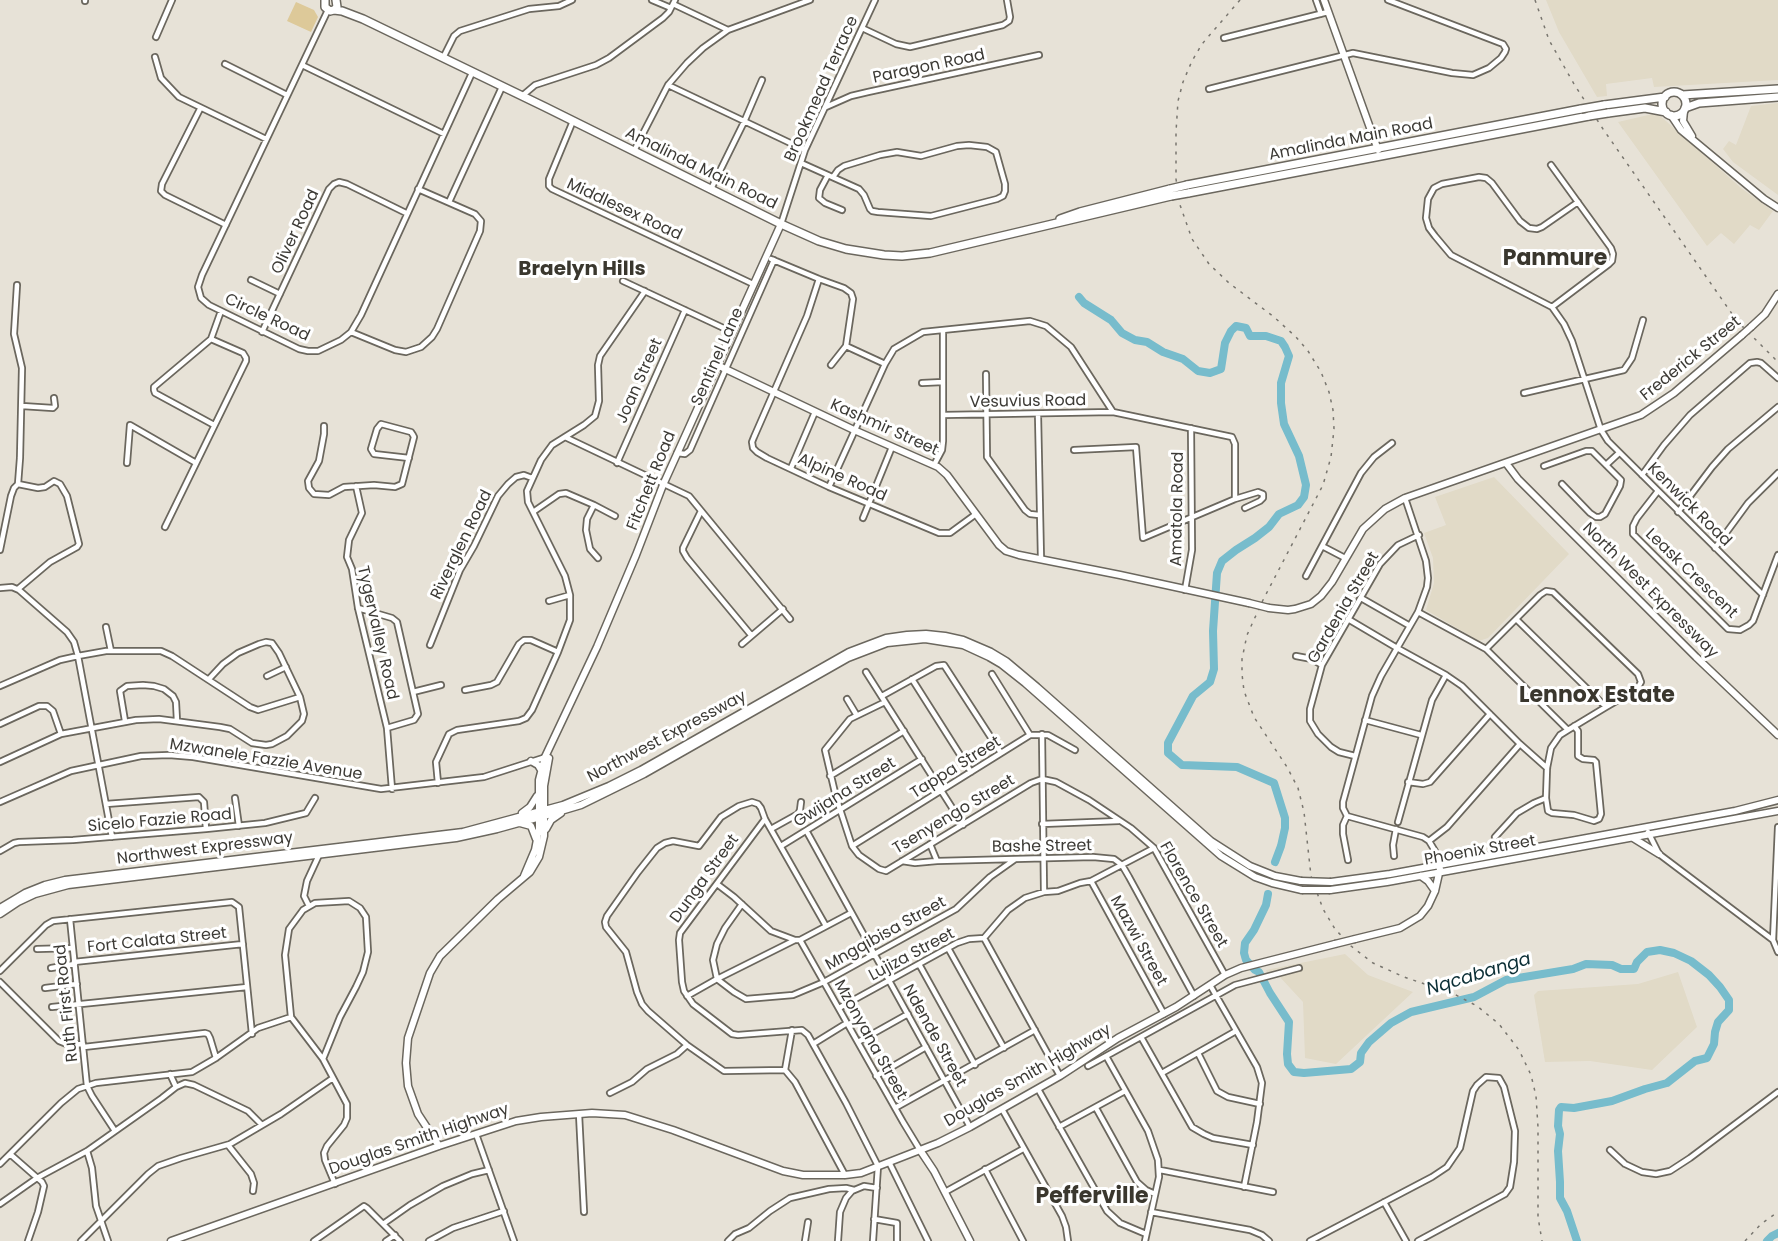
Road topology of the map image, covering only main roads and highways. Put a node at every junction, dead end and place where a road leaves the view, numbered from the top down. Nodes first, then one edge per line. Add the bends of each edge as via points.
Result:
1 (317, 0) edge
2 (331, 5) edge
3 (1778, 88) edge
4 (1682, 95) junction
5 (1665, 97) junction
6 (1778, 97) edge
7 (1685, 109) junction
8 (1669, 114) junction
9 (1187, 189) junction

1 - 2 main road, Amalinda Main Road
2 - 9 main road, Amalinda Main Road, bridge via 781,224 846,249 893,256 948,250 1047,225 1080,212
3 - 4 main road, Amalinda Main Road
4 - 5 main road, Amalinda Main Road via 1675,92
4 - 7 main road
5 - 8 main road via 1663,103
5 - 9 main road, Amalinda Main Road, bridge via 1378,148
6 - 7 main road, Amalinda Main Road via 1699,103
7 - 8 main road, Amalinda Main Road via 1678,115
8 - 9 main road, Amalinda Main Road, bridge via 1645,108 1608,113

